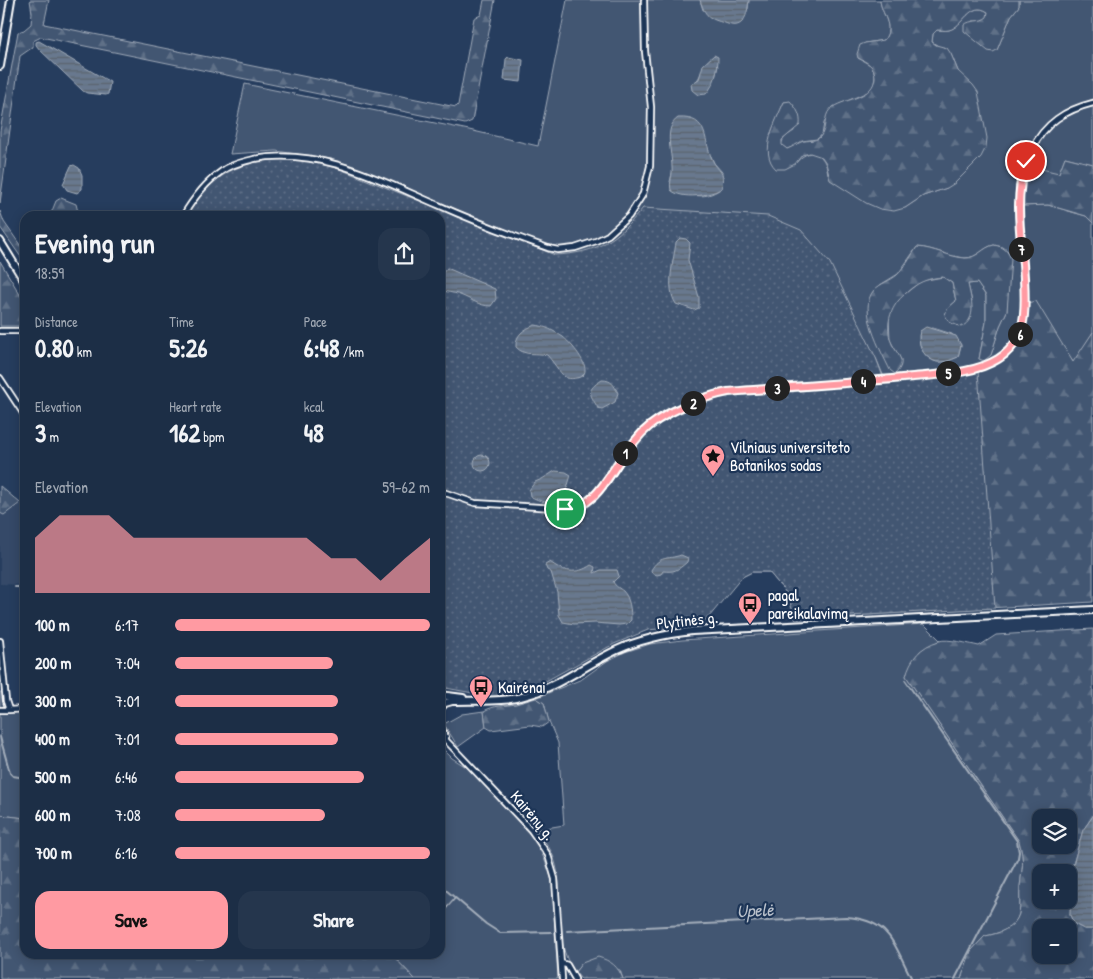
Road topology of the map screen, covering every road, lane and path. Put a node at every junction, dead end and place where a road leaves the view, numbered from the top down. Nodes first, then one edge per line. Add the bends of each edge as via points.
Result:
1 (11, 0) edge
2 (644, 0) edge
3 (3, 28) edge
4 (0, 66) edge
5 (1093, 103) edge
6 (186, 211) edge
7 (0, 241) edge
8 (20, 274) edge
9 (0, 331) edge
10 (20, 331) edge
11 (0, 378) edge
12 (20, 408) edge
13 (445, 493) edge
14 (1093, 610) edge
15 (0, 641) edge
16 (445, 696) edge
17 (477, 700) junction
18 (445, 703) edge
19 (20, 709) edge
20 (0, 710) edge
21 (9, 710) junction
22 (445, 735) edge
23 (445, 739) edge
24 (451, 745) junction
25 (561, 963) junction
26 (562, 979) edge
27 (576, 979) edge

1 - 3 main road
2 - 6 street via 651,107 647,185 641,199 619,227 596,241 564,250 548,248 460,215 356,170 299,157 262,158 223,170 200,190
3 - 4 main road
5 - 13 street via 1052,122 1039,135 1026,161 1019,194 1024,315 1016,342 999,358 969,370 708,396 670,414 643,432 592,498 571,509 475,503
7 - 8 main road
9 - 10 street
11 - 12 street
14 - 17 main road, Plytinės g. via 664,634 617,650 531,694 507,700
15 - 21 street
16 - 17 main road, Plytinės g.
17 - 18 main road, Plytinės g.
19 - 21 street
20 - 21 street
22 - 24 street, Kairėnų g.
23 - 24 street, Kairėnų g.
24 - 25 street, Kairėnų g. via 530,830 548,854 555,879
25 - 26 street, Kairėnų g.
25 - 27 street via 567,965

